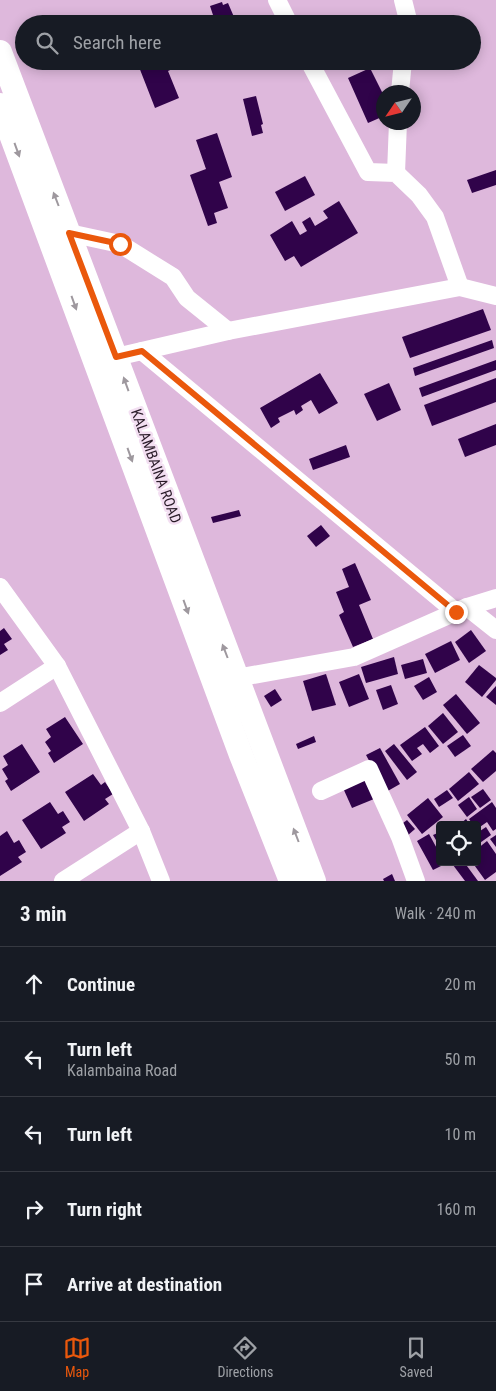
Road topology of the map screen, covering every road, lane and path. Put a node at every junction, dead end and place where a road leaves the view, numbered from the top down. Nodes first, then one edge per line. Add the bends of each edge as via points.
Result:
1 (277, 0) edge
2 (403, 0) edge
3 (284, 15) edge
4 (407, 15) edge
5 (0, 52) edge
6 (314, 70) edge
7 (402, 70) edge
8 (401, 85) edge
9 (0, 105) edge
10 (398, 130) edge
11 (396, 173) junction
12 (69, 233) junction
13 (460, 287) junction
14 (496, 296) edge
15 (228, 331) junction
16 (142, 351) junction
17 (116, 357) junction
18 (0, 587) edge
19 (496, 598) edge
20 (462, 609) junction
21 (496, 630) edge
22 (57, 666) junction
23 (236, 678) junction
24 (0, 703) edge
25 (321, 791) dead end
26 (141, 831) junction
27 (63, 881) edge
28 (161, 881) edge
29 (291, 881) edge
30 (314, 881) edge
31 (416, 881) edge

1 - 3 street
2 - 4 street
12 -> 5 main road, KALAMBAINA ROAD
6 - 11 street via 368,172
7 - 8 street
9 -> 29 main road, KALAMBAINA ROAD via 241,755
10 - 11 street
11 - 13 street via 419,195 435,217
12 - 15 street via 120,244 173,277 186,298
12 - 17 main road, KALAMBAINA ROAD
13 - 14 street
13 - 15 street
15 - 16 street
16 - 17 street
16 - 20 street
23 -> 17 main road, KALAMBAINA ROAD
18 - 22 street
19 - 20 street
20 - 21 street
20 - 23 street via 354,657
22 - 24 street
22 - 26 street
30 -> 23 main road, KALAMBAINA ROAD
25 - 31 street via 369,768
26 - 27 street
26 - 28 street

